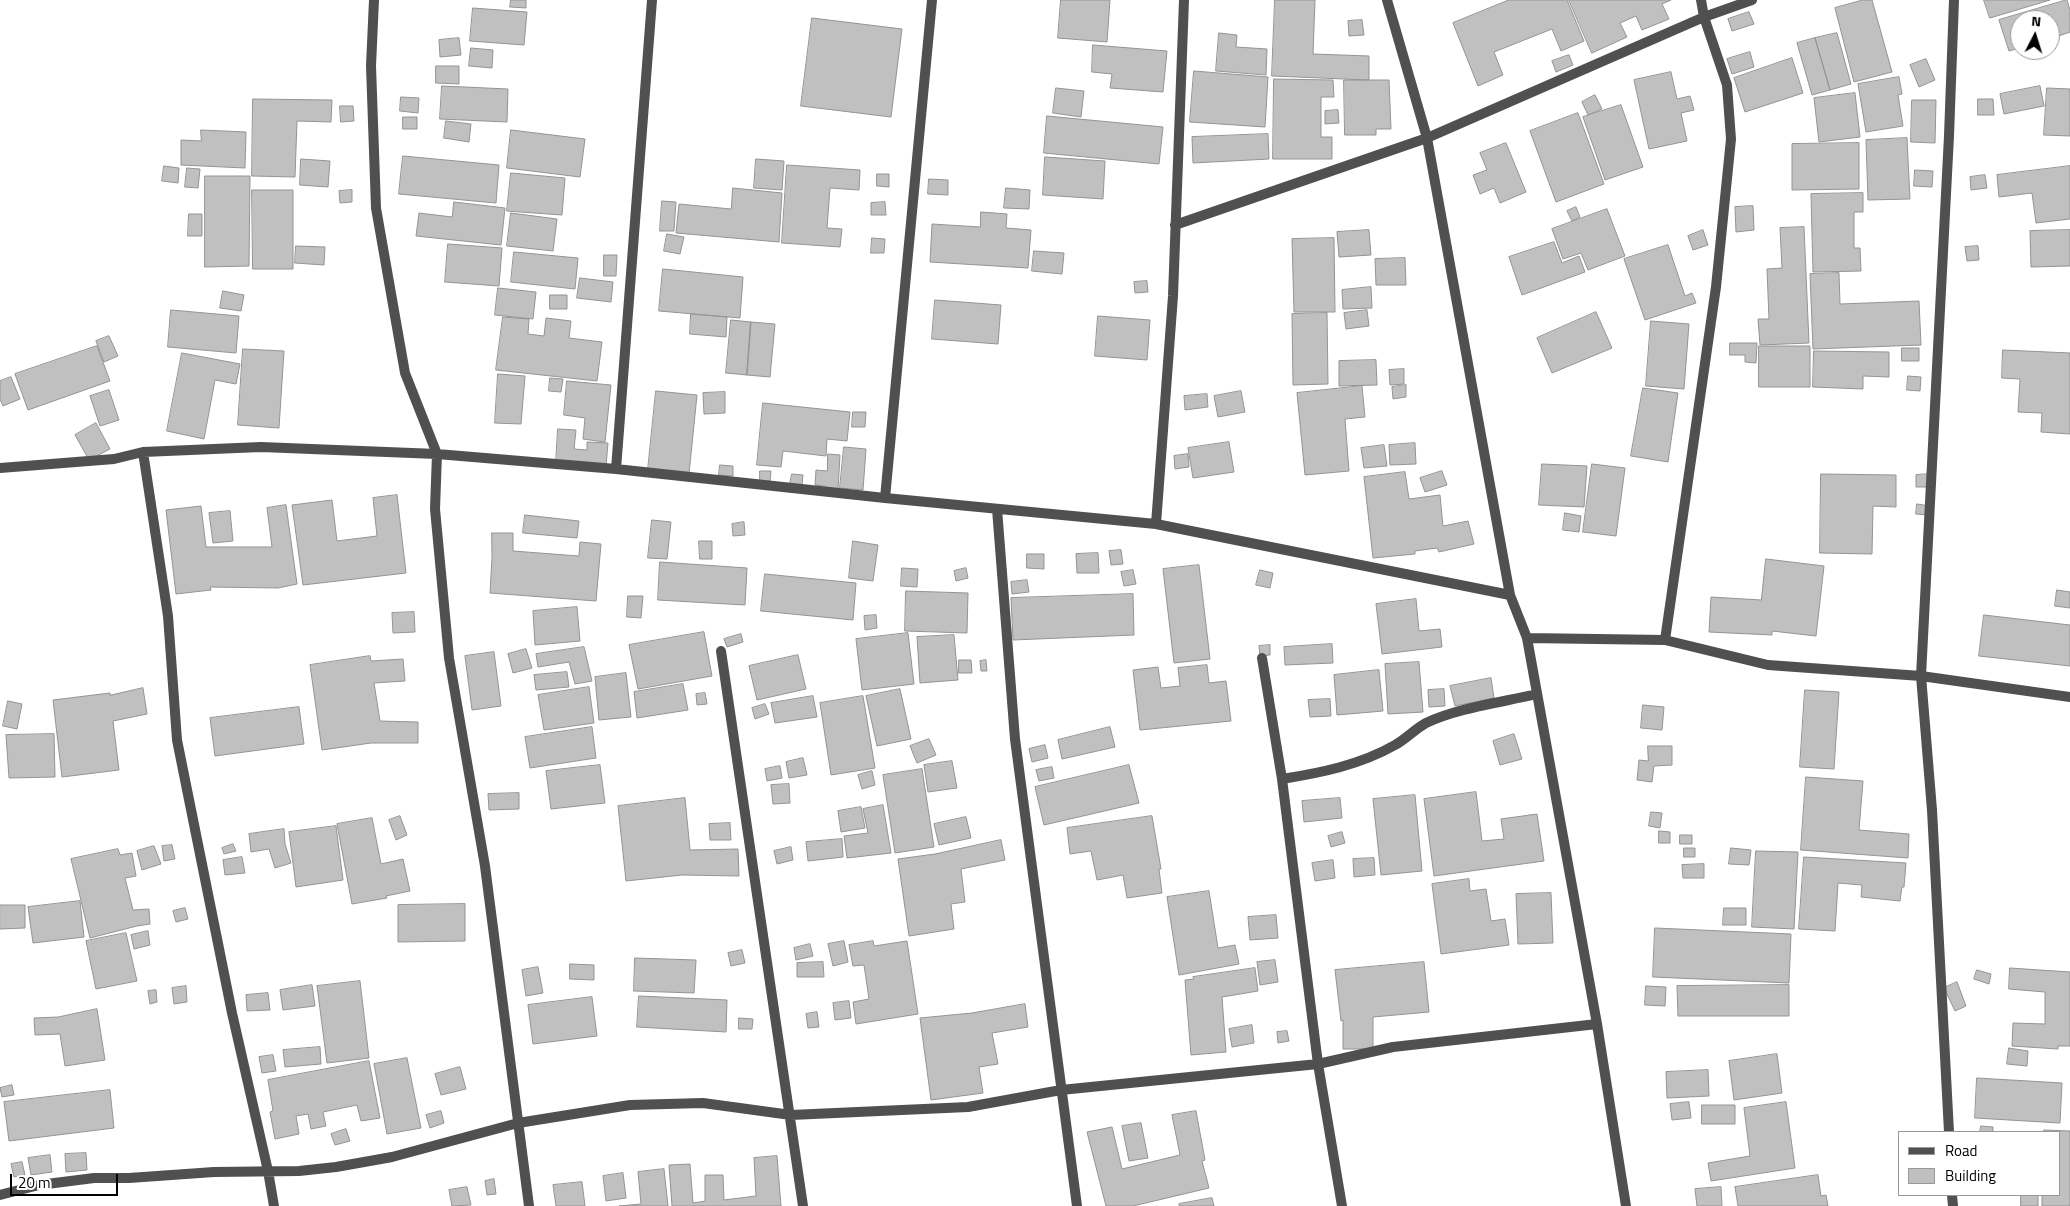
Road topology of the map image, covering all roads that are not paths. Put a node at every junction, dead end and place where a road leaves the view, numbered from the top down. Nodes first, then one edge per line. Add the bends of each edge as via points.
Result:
1 (374, 0) edge
2 (652, 0) edge
3 (932, 0) edge
4 (1184, 0) edge
5 (1387, 0) edge
6 (1701, 0) edge
7 (1752, 0) edge
8 (1954, 0) edge
9 (1704, 17) junction
10 (1427, 138) junction
11 (1176, 225) junction
12 (143, 452) junction
13 (436, 454) junction
14 (0, 468) edge
15 (616, 469) junction
16 (885, 498) junction
17 (997, 509) junction
18 (1156, 524) junction
19 (1510, 595) junction
20 (1528, 638) junction
21 (1665, 640) junction
22 (721, 651) dead end
23 (1262, 658) dead end
24 (1921, 676) junction
25 (1538, 694) junction
26 (2070, 697) edge
27 (1282, 779) junction
28 (1597, 1024) junction
29 (1318, 1064) junction
30 (1061, 1090) junction
31 (791, 1115) junction
32 (518, 1123) junction
33 (1949, 1131) edge
34 (268, 1171) junction
35 (0, 1195) edge
36 (274, 1206) edge
37 (529, 1206) edge
38 (803, 1206) edge
39 (1077, 1206) edge
40 (1342, 1206) edge
41 (1626, 1206) edge

1 - 13 street via 371,66 376,208 405,373
2 - 15 street
3 - 16 street
4 - 11 street
5 - 10 street
6 - 9 street
7 - 9 street
8 - 24 street via 1950,136
9 - 10 street
9 - 21 street via 1727,85 1731,138 1716,287
10 - 11 street
10 - 19 street
11 - 18 street
12 - 13 street via 261,447
12 - 14 street via 114,460
12 - 34 street via 168,616 177,740 232,1013
13 - 15 street
13 - 32 street via 435,509 449,658 485,866
15 - 16 street
16 - 17 street
17 - 18 street
17 - 30 street via 1015,740
18 - 19 street
19 - 20 street
20 - 21 street
20 - 25 street
21 - 24 street via 1768,665
22 - 31 street
23 - 27 street
24 - 26 street
24 - 33 street via 1932,810
25 - 27 street via 1464,710 1426,723 1394,745 1358,760 1325,772
25 - 28 street
27 - 29 street
28 - 29 street via 1393,1047
28 - 41 street
29 - 30 street
29 - 40 street
30 - 31 street via 968,1108
30 - 39 street
31 - 32 street via 703,1103 630,1105
31 - 38 street
32 - 34 street via 392,1157 336,1167
32 - 37 street
34 - 35 street via 94,1178 39,1185
34 - 36 street

